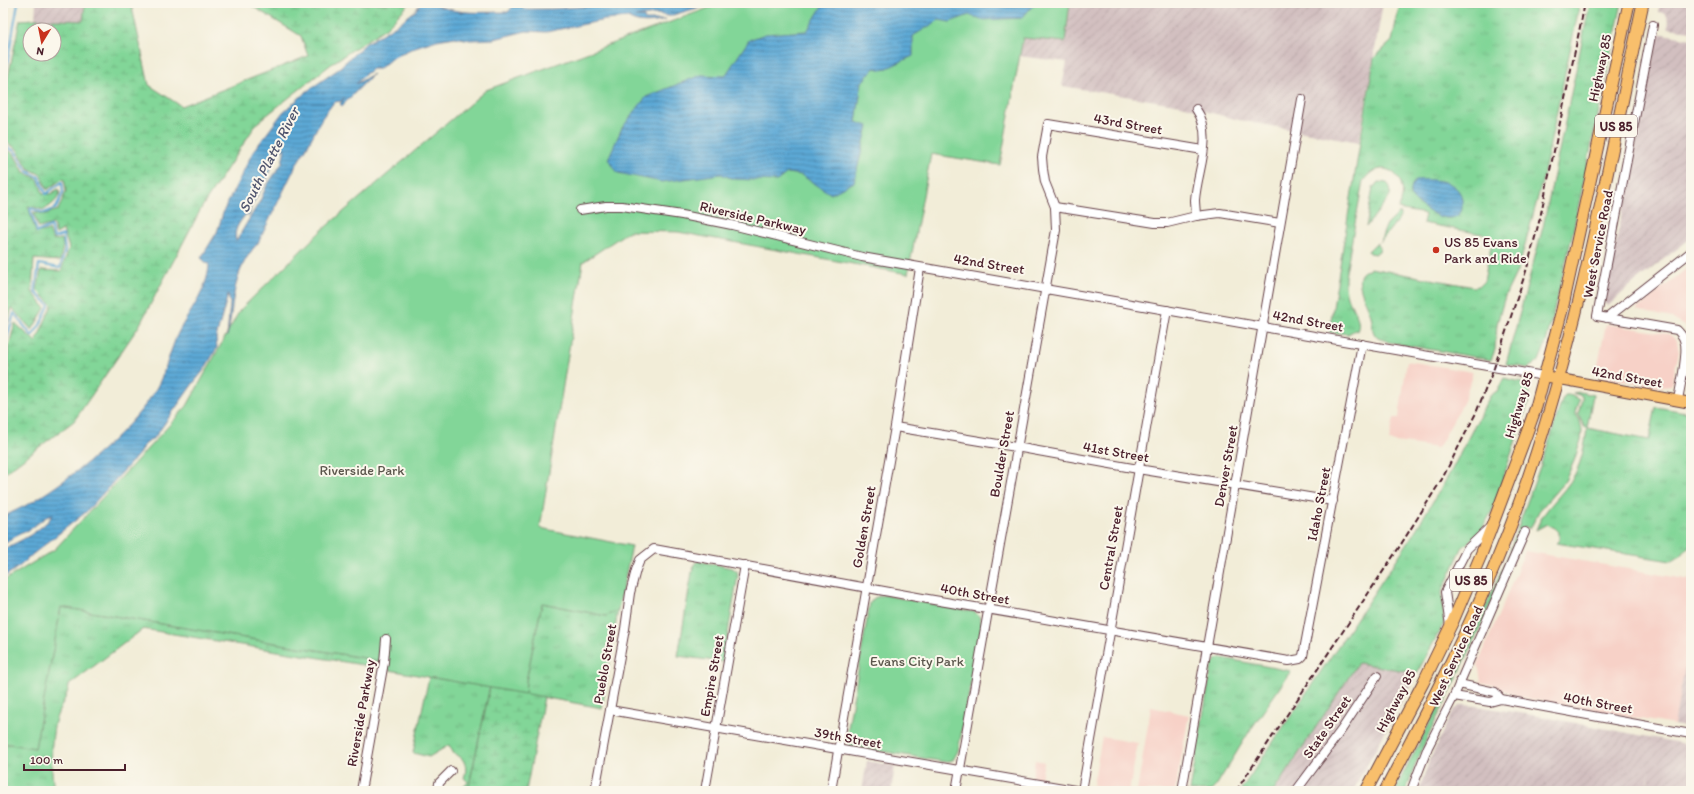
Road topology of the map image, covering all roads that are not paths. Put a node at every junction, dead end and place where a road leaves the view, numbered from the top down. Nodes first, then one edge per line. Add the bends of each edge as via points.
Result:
1 (1629, 3) edge
2 (1643, 3) edge
3 (1653, 25) dead end
4 (1302, 100) dead end
5 (1196, 109) dead end
6 (1048, 124) joint
7 (1203, 150) junction
8 (1055, 207) junction
9 (580, 210) dead end
10 (1196, 216) junction
11 (1280, 224) junction
12 (1691, 252) edge
13 (920, 268) junction
14 (1045, 288) junction
15 (1167, 310) junction
16 (1607, 318) junction
17 (1263, 328) junction
18 (1362, 344) junction
19 (1544, 376) junction
20 (1559, 379) junction
21 (1678, 400) junction
22 (1691, 403) edge
23 (895, 427) junction
24 (1016, 447) junction
25 (1138, 469) junction
26 (1236, 485) junction
27 (1333, 501) junction
28 (1494, 523) junction
29 (1525, 532) dead end
30 (654, 549) joint
31 (745, 565) junction
32 (866, 588) junction
33 (987, 610) junction
34 (1450, 626) junction
35 (1110, 631) junction
36 (386, 639) dead end
37 (1207, 648) junction
38 (1292, 660) joint
39 (1378, 676) dead end
40 (1459, 684) junction
41 (1454, 696) junction
42 (1501, 699) junction
43 (610, 710) junction
44 (716, 729) junction
45 (1691, 734) edge
46 (838, 749) junction
47 (960, 770) junction
48 (451, 771) dead end
49 (361, 791) edge
50 (438, 791) edge
51 (594, 791) edge
52 (705, 791) edge
53 (831, 791) edge
54 (956, 791) edge
55 (1081, 791) edge
56 (1182, 791) edge
57 (1296, 791) edge
58 (1366, 791) edge
59 (1385, 791) edge
60 (1411, 791) edge

1 - 19 highway, Highway 85 / US 85 via 1570,278
2 - 20 highway, Highway 85 / US 85 via 1576,313
3 - 16 street, West Service Road via 1597,316
4 - 11 street, Denver Street
5 - 7 street via 1204,123
6 - 7 street, 43rd Street
6 - 8 street, Boulder Street via 1042,157 1043,169
7 - 10 street via 1195,201
8 - 10 street via 1154,223 1167,223
8 - 14 street, Boulder Street via 1056,230
9 - 13 street, Riverside Parkway via 622,206 682,215
10 - 11 street via 1220,214
11 - 17 street, Denver Street
12 - 16 street
13 - 14 street, 42nd Street
13 - 23 street, Golden Street
14 - 15 street, 42nd Street
14 - 24 street, Boulder Street
15 - 17 street, 42nd Street
15 - 25 street, Central Street
16 - 21 street via 1677,330 1681,334 1686,349
17 - 18 street, 42nd Street
17 - 26 street, Denver Street
18 - 19 street, 42nd Street
18 - 27 street, Idaho Street
19 - 20 main road, 42nd Street
19 - 28 highway, Highway 85 / US 85
20 - 21 main road, 42nd Street
20 - 59 highway, Highway 85 / US 85 via 1529,476 1484,591 1439,688
21 - 22 main road, 42nd Street
23 - 24 street, 41st Street
23 - 32 street, Golden Street
24 - 25 street, 41st Street
24 - 33 street, Boulder Street
25 - 26 street, 41st Street
25 - 35 street, Central Street
26 - 27 street, 41st Street
26 - 37 street, Denver Street
27 - 38 street, Idaho Street via 1305,645 1300,659
28 - 34 highway, Highway 85 / US 85
28 - 34 street via 1467,549 1445,592
29 - 40 street, West Service Road
30 - 31 street, 40th Street
30 - 43 street, Pueblo Street via 640,560 636,570
31 - 32 street, 40th Street
31 - 44 street, Empire Street
32 - 33 street, 40th Street
32 - 46 street, Golden Street
33 - 35 street, 40th Street
33 - 47 street, Boulder Street
34 - 58 highway, Highway 85 / US 85
35 - 37 street, 40th Street
35 - 55 street, Central Street
36 - 49 street, Riverside Parkway
37 - 38 street, 40th Street
37 - 56 street, Denver Street
39 - 57 street, State Street
40 - 41 street, West Service Road
40 - 42 street, 40th Street via 1495,692
41 - 42 street, 40th Street via 1486,702
41 - 60 street, West Service Road via 1428,747
42 - 45 street, 40th Street
43 - 44 street, 39th Street
43 - 51 street, Pueblo Street
44 - 46 street, 39th Street
44 - 52 street, Empire Street
46 - 47 street, 39th Street
46 - 53 street, Golden Street
47 - 54 street, Boulder Street
47 - 55 street, 39th Street
48 - 50 street via 439,783

